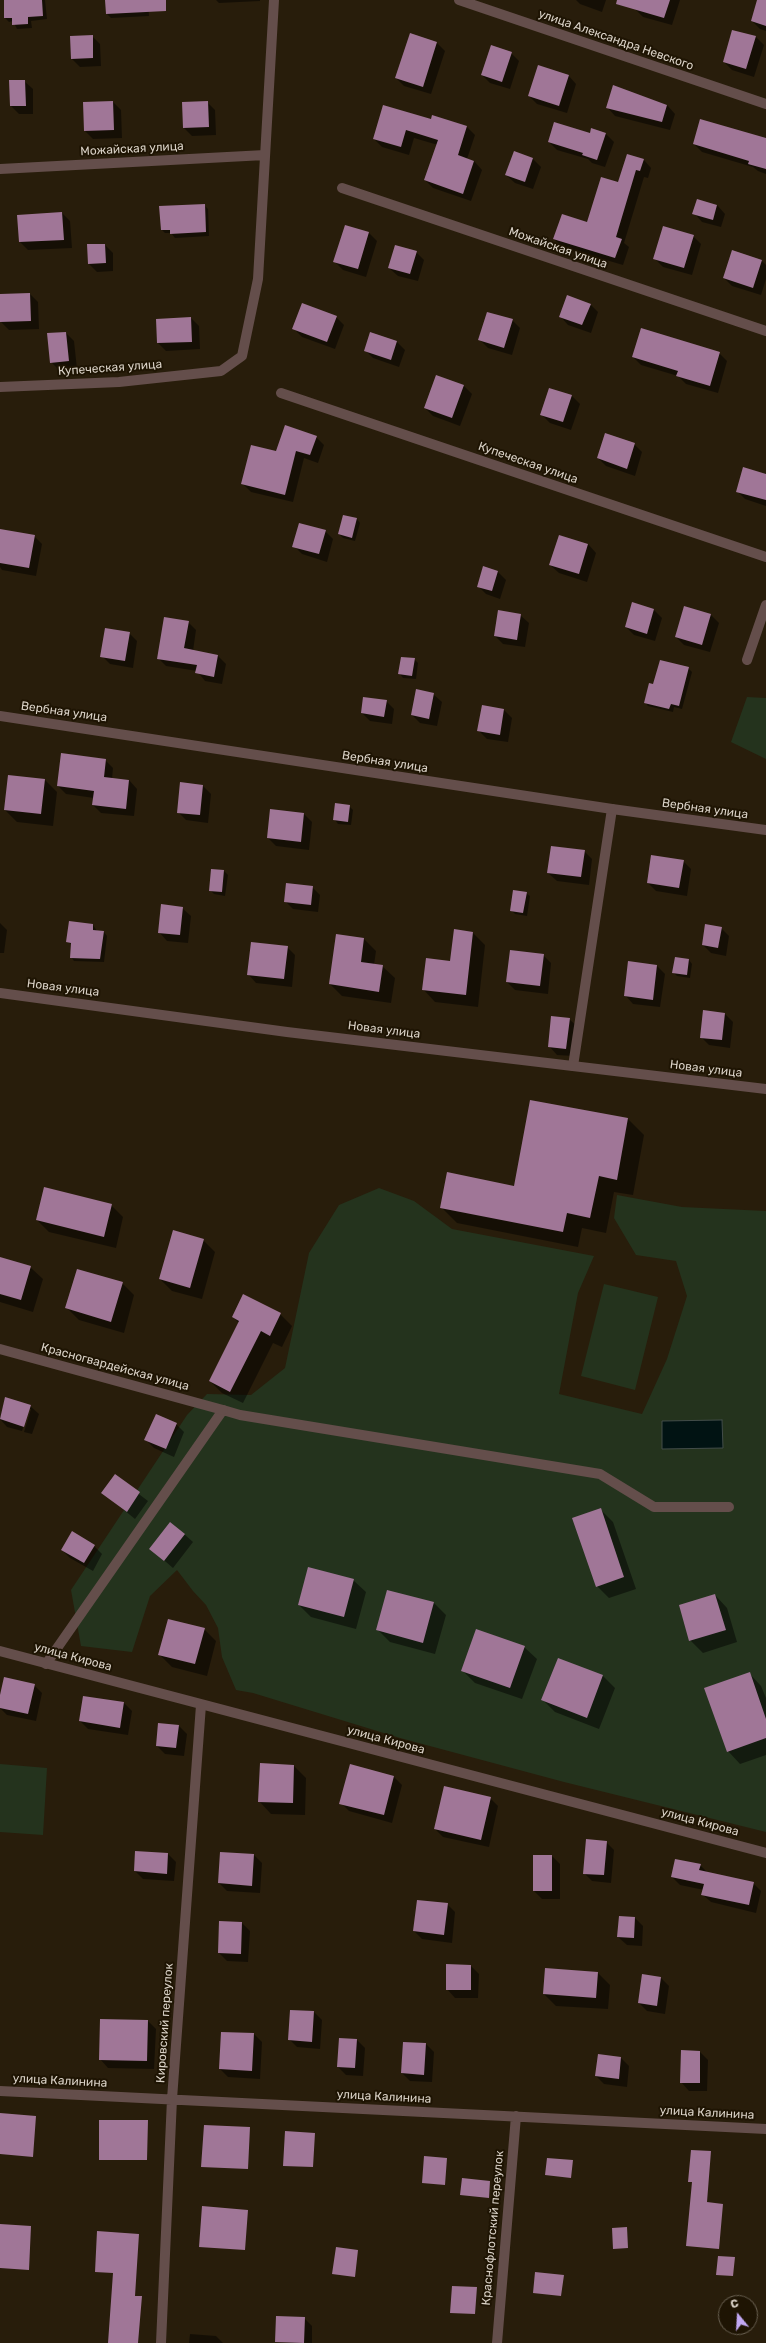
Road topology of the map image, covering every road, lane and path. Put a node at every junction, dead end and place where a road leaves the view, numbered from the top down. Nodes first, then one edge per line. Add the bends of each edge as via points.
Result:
1 (274, 0) edge
2 (458, 0) edge
3 (766, 104) edge
4 (265, 155) junction
5 (0, 169) edge
6 (342, 188) dead end
7 (766, 332) edge
8 (0, 387) edge
9 (281, 393) dead end
10 (766, 557) edge
11 (766, 605) edge
12 (747, 660) dead end
13 (0, 716) edge
14 (612, 810) junction
15 (766, 830) edge
16 (0, 993) edge
17 (573, 1066) junction
18 (766, 1088) edge
19 (0, 1349) edge
20 (223, 1410) junction
21 (729, 1507) dead end
22 (0, 1651) edge
23 (46, 1664) junction
24 (201, 1705) junction
25 (766, 1853) edge
26 (0, 2091) edge
27 (172, 2099) junction
28 (516, 2116) junction
29 (766, 2128) edge
30 (160, 2343) edge
31 (496, 2343) edge

1 - 4 street
2 - 3 street, улица Александра Невского
4 - 5 street, Можайская улица
4 - 8 street, Купеческая улица via 258,279 242,356 221,371 119,382
6 - 7 street, Можайская улица
9 - 10 street, Купеческая улица
11 - 12 street
13 - 14 street, Вербная улица
14 - 15 street, Вербная улица
14 - 17 street
16 - 17 street, Новая улица via 287,1032
17 - 18 street, Новая улица
19 - 20 street, Красногвардейская улица
20 - 21 street, Красногвардейская улица via 240,1415 600,1474 654,1507
20 - 23 street
22 - 23 street, улица Кирова
23 - 24 street, улица Кирова
24 - 25 street, улица Кирова
24 - 27 street, Кировский переулок
26 - 27 street, улица Калинина
27 - 28 street, улица Калинина
27 - 30 street, Кировский переулок
28 - 29 street, улица Калинина
28 - 31 street, Краснофлотский переулок

